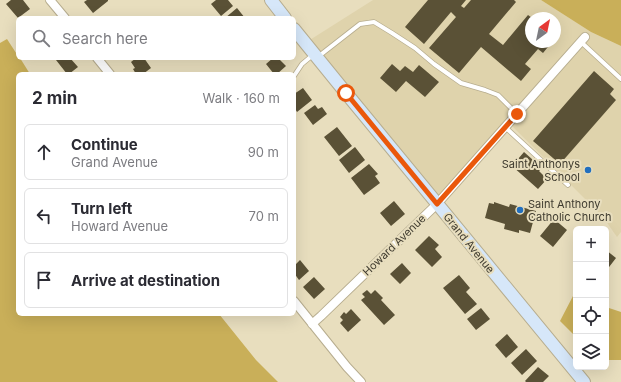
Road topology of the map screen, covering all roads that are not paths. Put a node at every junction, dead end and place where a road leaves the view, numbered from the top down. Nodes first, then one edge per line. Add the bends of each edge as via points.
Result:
1 (50, 0) edge
2 (271, 0) edge
3 (63, 16) edge
4 (283, 16) edge
5 (296, 32) edge
6 (582, 40) joint
7 (315, 56) junction
8 (99, 60) edge
9 (108, 72) edge
10 (296, 73) edge
11 (621, 80) edge
12 (517, 114) junction
13 (505, 127) junction
14 (568, 185) dead end
15 (437, 204) junction
16 (296, 304) edge
17 (312, 324) junction
18 (361, 382) edge
19 (584, 382) edge

1 - 3 street
2 - 4 street
5 - 7 street, Grand Avenue
6 - 11 lane
6 - 12 street, Howard Avenue
7 - 10 lane via 302,64
7 - 12 lane via 360,24 374,22 415,48 461,83 498,95
7 - 15 street, Grand Avenue
8 - 9 street
12 - 13 street, Howard Avenue
13 - 14 lane
13 - 15 street, Howard Avenue
15 - 17 street, Howard Avenue
15 - 19 street, Grand Avenue
16 - 17 street
17 - 18 street

